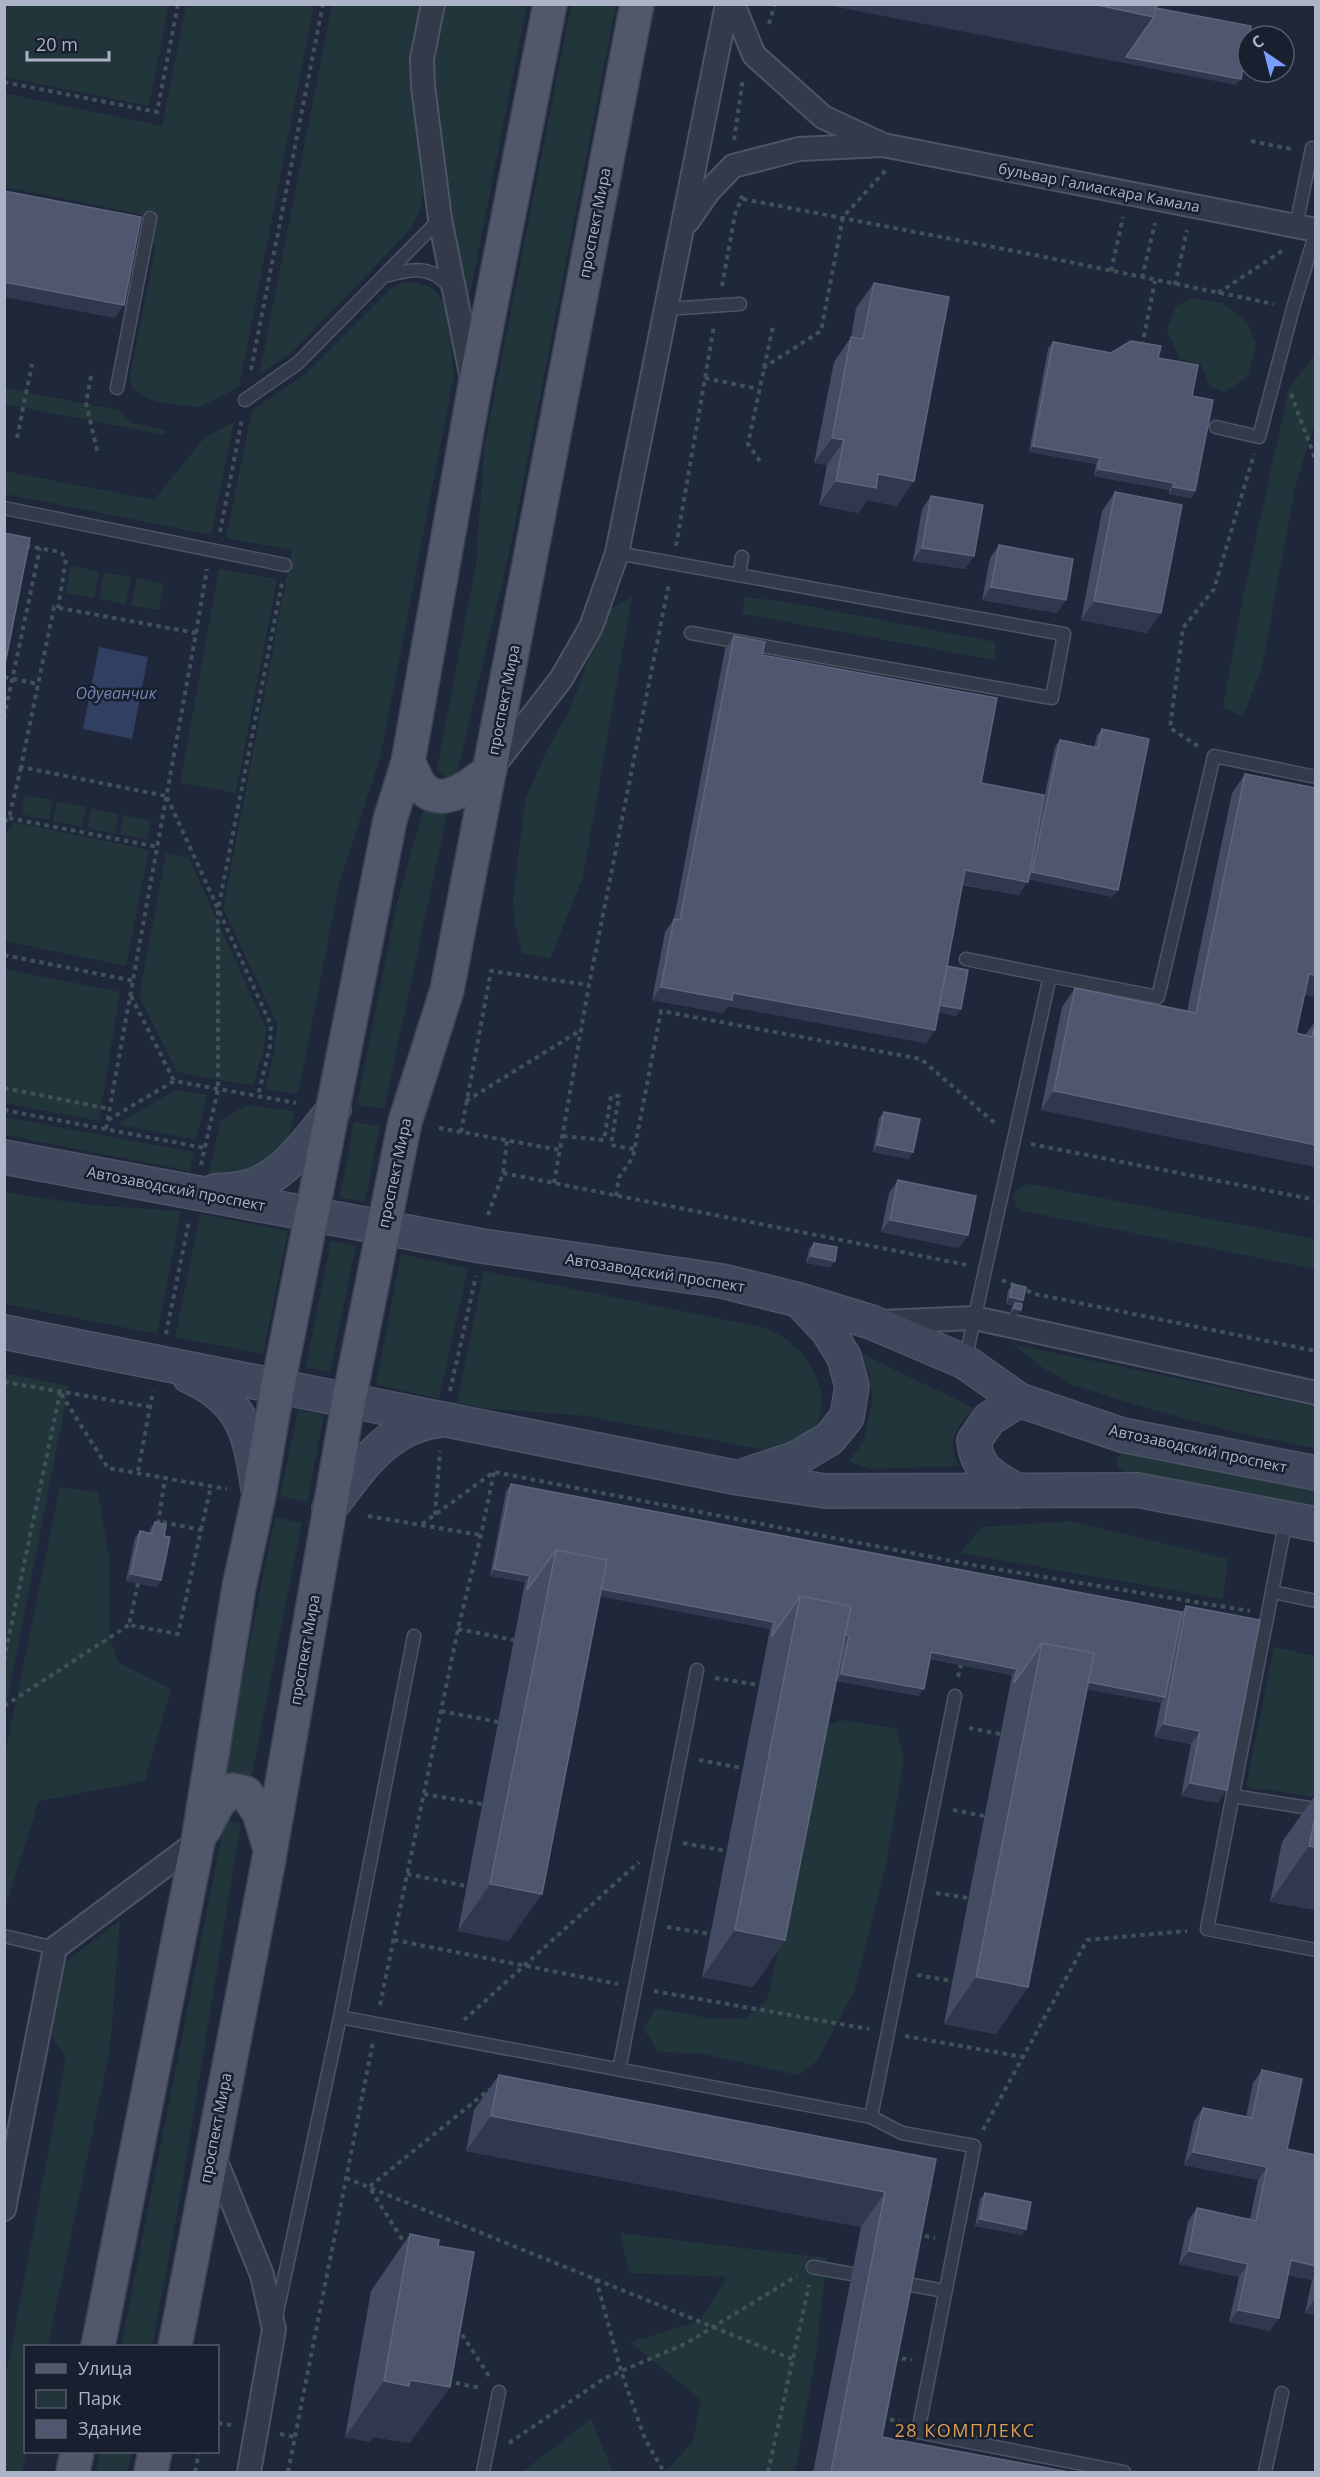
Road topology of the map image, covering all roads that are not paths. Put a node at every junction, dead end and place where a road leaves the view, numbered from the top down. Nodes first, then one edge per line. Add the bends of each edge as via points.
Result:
1 (433, 4) edge
2 (550, 4) edge
3 (637, 4) edge
4 (727, 4) edge
5 (733, 4) edge
6 (883, 146) junction
7 (1312, 151) road end
8 (150, 218) dead end
9 (440, 219) junction
10 (682, 230) junction
11 (1310, 230) edge
12 (383, 277) junction
13 (455, 295) junction
14 (740, 304) dead end
15 (667, 309) junction
16 (117, 388) dead end
17 (474, 391) junction
18 (245, 400) road end
19 (1216, 427) dead end
20 (4, 508) edge
21 (617, 553) junction
22 (742, 557) dead end
23 (285, 564) road end
24 (739, 575) junction
25 (692, 633) dead end
26 (408, 762) junction
27 (490, 770) junction
28 (1316, 777) edge
29 (966, 959) dead end
30 (1050, 976) junction
31 (334, 1109) junction
32 (4, 1157) edge
33 (195, 1193) junction
34 (313, 1215) junction
35 (384, 1227) junction
36 (799, 1300) junction
37 (975, 1318) junction
38 (871, 1322) junction
39 (4, 1332) edge
40 (160, 1362) junction
41 (965, 1362) junction
42 (278, 1385) junction
43 (1316, 1393) edge
44 (349, 1398) junction
45 (1019, 1400) junction
46 (444, 1421) junction
47 (1316, 1473) edge
48 (739, 1478) junction
49 (1017, 1491) junction
50 (244, 1492) junction
51 (328, 1509) junction
52 (1301, 1521) edge
53 (1273, 1592) junction
54 (1316, 1600) edge
55 (414, 1636) dead end
56 (697, 1673) road end
57 (955, 1696) dead end
58 (1233, 1796) junction
59 (1316, 1809) edge
60 (198, 1841) junction
61 (270, 1850) junction
62 (4, 1936) edge
63 (55, 1948) junction
64 (1316, 1950) edge
65 (340, 2017) junction
66 (619, 2070) junction
67 (871, 2117) junction
68 (212, 2151) junction
69 (4, 2210) edge
70 (813, 2267) road end
71 (852, 2274) dead end
72 (894, 2282) edge
73 (945, 2291) junction
74 (274, 2329) junction
75 (98, 2345) edge
76 (175, 2345) edge
77 (499, 2392) road end
78 (1281, 2393) dead end
79 (77, 2453) edge
80 (155, 2453) edge
81 (484, 2467) edge
82 (73, 2472) edge
83 (151, 2472) edge
84 (249, 2472) edge
85 (1124, 2472) edge
86 (1265, 2472) edge

1 - 9 street via 422,72
2 - 17 main road
3 - 27 main road, проспект Мира
4 - 10 street
5 - 6 street via 754,55 823,117
6 - 10 street via 799,148 733,166 708,192
6 - 11 street, бульвар Галиаскара Камала
7 - 11 lane
8 - 16 lane
9 - 12 lane
9 - 13 street
10 - 15 street
11 - 19 lane via 1259,437
12 - 13 lane via 407,269 426,270 442,278
12 - 18 lane via 298,363
13 - 17 street
14 - 15 lane
15 - 21 street
17 - 26 main road
20 - 23 lane
21 - 24 lane
21 - 27 street via 591,627 561,679
22 - 24 lane
24 - 25 lane via 1064,634 1052,698
26 - 27 main road via 420,785 430,794 448,797 466,789
26 - 31 main road via 390,820
27 - 35 main road, проспект Мира via 447,990 405,1122
28 - 30 lane via 1214,756 1158,998
29 - 30 lane
30 - 37 lane
31 - 33 street via 276,1174 249,1187
31 - 34 main road
32 - 33 street, Автозаводский проспект
33 - 34 street, Автозаводский проспект
34 - 35 street, Автозаводский проспект
34 - 42 main road
35 - 36 street, Автозаводский проспект via 502,1249 722,1281
35 - 44 main road, проспект Мира
36 - 38 street, Автозаводский проспект
36 - 48 street via 828,1331 844,1357 852,1386 847,1417 829,1439 797,1458
37 - 38 street
37 - 41 lane
37 - 43 street
38 - 41 street, Автозаводский проспект
39 - 40 street
40 - 42 street
40 - 50 street via 225,1397 240,1419 251,1444
41 - 45 street, Автозаводский проспект
42 - 44 street
42 - 50 main road
44 - 46 street
44 - 51 main road, проспект Мира
45 - 47 street, Автозаводский проспект via 1122,1435
45 - 49 street via 989,1419 974,1441 984,1472
46 - 48 street
46 - 51 street via 420,1422 393,1436
48 - 49 street via 825,1491
49 - 52 street via 1137,1490
50 - 60 main road via 239,1587
51 - 61 main road, проспект Мира
52 - 53 lane
53 - 54 lane
53 - 58 lane
55 - 65 lane
56 - 66 lane
57 - 67 lane
58 - 59 lane
58 - 64 lane via 1207,1929
60 - 61 main road via 219,1801 233,1790 246,1793 260,1813
60 - 63 street
60 - 75 main road
61 - 68 main road, проспект Мира
62 - 63 lane
63 - 69 street
65 - 66 lane
65 - 74 lane
66 - 67 lane
67 - 73 lane via 902,2133 974,2146
68 - 74 street via 262,2275
68 - 76 main road, проспект Мира
70 - 71 lane
72 - 73 lane
73 - 85 lane via 918,2433
74 - 84 street
77 - 81 lane
78 - 86 lane
79 - 82 main road
80 - 83 main road

